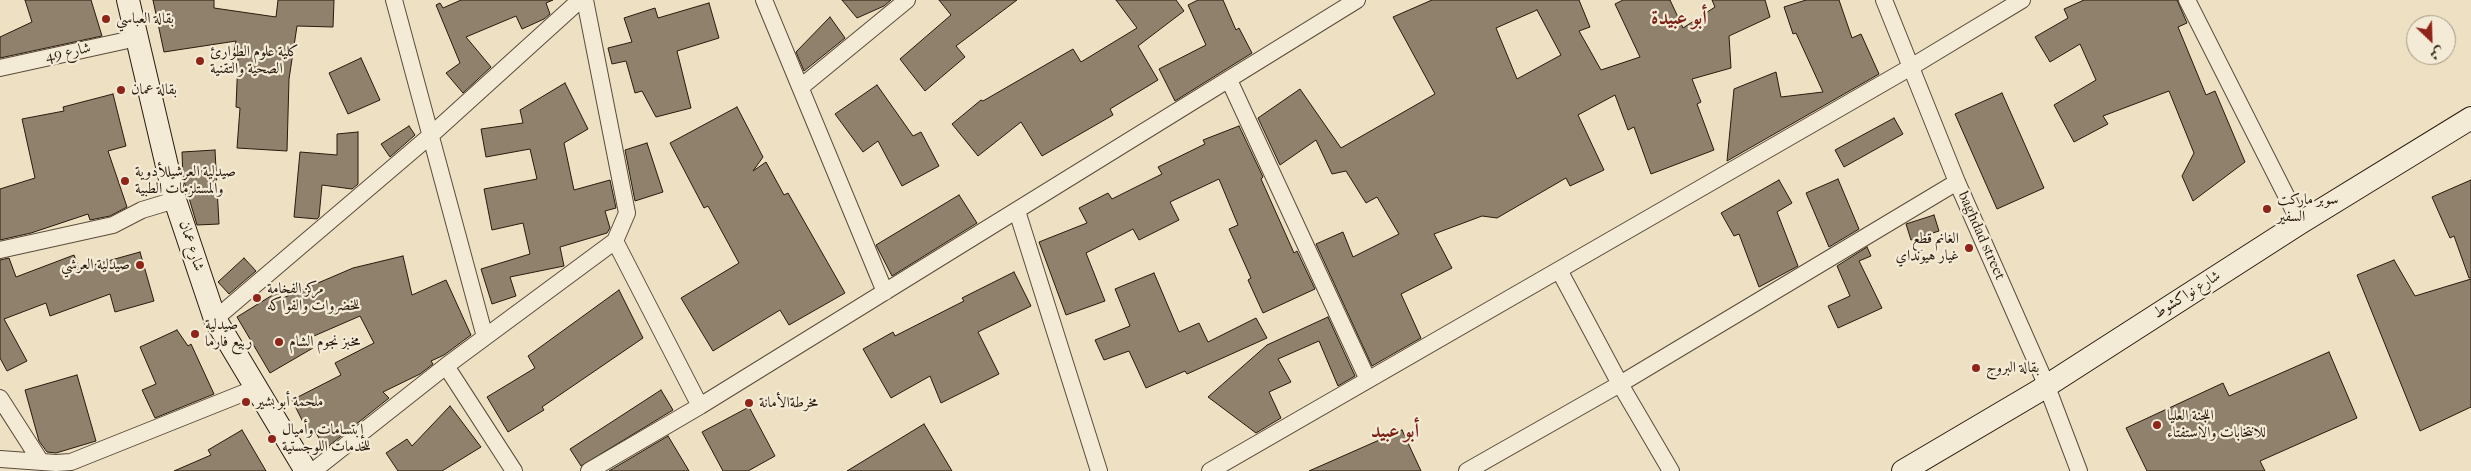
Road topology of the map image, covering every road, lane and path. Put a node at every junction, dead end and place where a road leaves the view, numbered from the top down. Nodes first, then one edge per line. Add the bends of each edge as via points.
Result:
1 (128, 0) edge
2 (394, 0) edge
3 (580, 0) edge
4 (585, 0) edge
5 (764, 0) edge
6 (907, 0) edge
7 (1357, 0) edge
8 (1884, 0) edge
9 (2022, 0) edge
10 (2187, 0) edge
11 (136, 38) junction
12 (1911, 67) junction
13 (0, 68) edge
14 (1229, 80) junction
15 (801, 87) junction
16 (2471, 118) edge
17 (431, 135) junction
18 (1957, 182) junction
19 (175, 200) junction
20 (1017, 211) junction
21 (2300, 223) junction
22 (615, 241) junction
23 (0, 250) edge
24 (1559, 270) junction
25 (885, 292) junction
26 (215, 319) junction
27 (485, 337) junction
28 (446, 366) junction
29 (1368, 380) junction
30 (1620, 384) junction
31 (2046, 384) junction
32 (256, 388) junction
33 (0, 398) edge
34 (700, 406) junction
35 (0, 460) edge
36 (41, 462) junction
37 (306, 471) edge
38 (313, 471) edge
39 (514, 471) edge
40 (589, 471) edge
41 (1099, 471) edge
42 (1210, 471) edge
43 (1467, 471) edge
44 (1671, 471) edge
45 (1903, 471) edge
46 (2079, 471) edge

1 - 11 street, شارع عمان
2 - 17 street
3 - 17 street
4 - 22 street via 627,213
5 - 15 street
6 - 15 street
7 - 14 street
8 - 12 street, baghdad street
9 - 12 street
10 - 21 street
11 - 13 street, شارع 49
11 - 19 street, شارع عمان
12 - 18 street, baghdad street
12 - 24 street
14 - 20 street
14 - 29 street
15 - 25 street
16 - 21 street, شارع نواكشوط
17 - 26 street
17 - 27 street
18 - 30 street
18 - 31 street, baghdad street
19 - 23 street via 142,210 113,225
19 - 26 street, شارع عمان
20 - 25 street
20 - 41 street
21 - 31 street, شارع نواكشوط
22 - 27 street
22 - 34 street
24 - 29 street
24 - 30 street
25 - 34 street
26 - 32 street, شارع عمان
27 - 28 street
28 - 38 street
28 - 39 street
29 - 42 street
30 - 43 street
30 - 44 street
31 - 45 street, شارع نواكشوط
31 - 46 street, baghdad street
32 - 36 street via 86,457 71,462
32 - 37 street, شارع عمان
33 - 36 street
34 - 40 street
35 - 36 street

